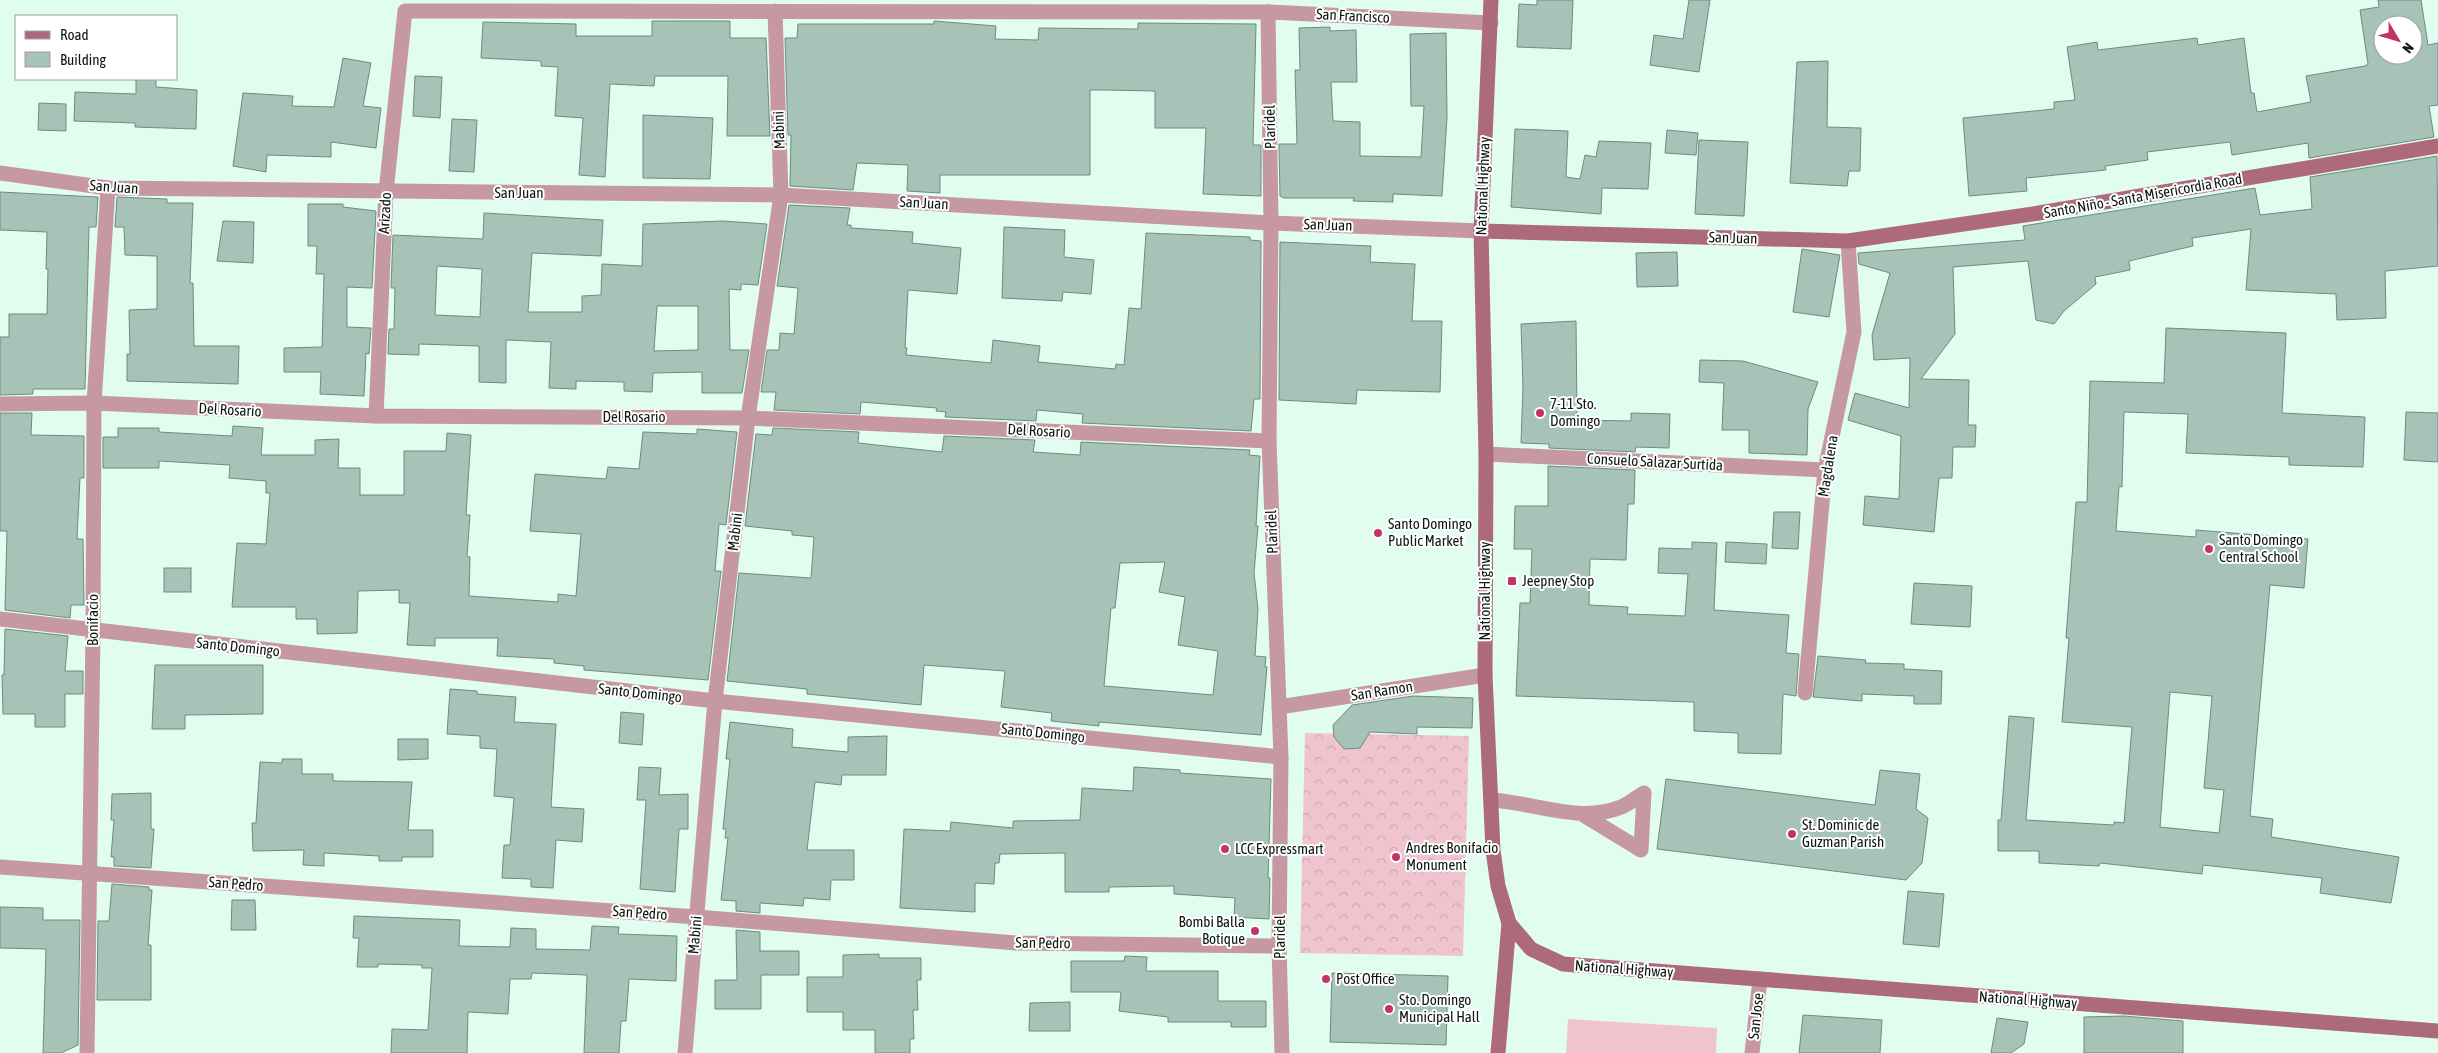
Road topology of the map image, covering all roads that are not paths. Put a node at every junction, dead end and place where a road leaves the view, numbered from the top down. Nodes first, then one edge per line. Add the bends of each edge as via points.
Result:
1 (1491, 0) edge
2 (405, 11) joint
3 (775, 11) junction
4 (1268, 12) junction
5 (1491, 22) junction
6 (2438, 146) edge
7 (0, 173) edge
8 (108, 188) junction
9 (386, 192) junction
10 (781, 195) junction
11 (1271, 223) junction
12 (1481, 231) junction
13 (1848, 241) junction
14 (0, 404) edge
15 (94, 404) junction
16 (376, 416) junction
17 (748, 418) junction
18 (1269, 441) junction
19 (1486, 454) junction
20 (1825, 470) junction
21 (0, 619) edge
22 (93, 631) junction
23 (1485, 675) junction
24 (1805, 694) dead end
25 (715, 701) junction
26 (1279, 707) junction
27 (1281, 757) junction
28 (1491, 800) junction
29 (1582, 814) junction
30 (0, 867) edge
31 (90, 874) junction
32 (697, 917) junction
33 (1509, 923) junction
34 (1280, 946) junction
35 (1760, 979) junction
36 (2438, 1030) edge
37 (87, 1053) edge
38 (685, 1053) edge
39 (1282, 1053) edge
40 (1498, 1053) edge
41 (1752, 1053) edge

1 - 5 main road, National Highway
2 - 3 street, San Francisco
2 - 9 street, Arizado
3 - 4 street, San Francisco
3 - 10 street, Mabini
4 - 5 street, San Francisco
4 - 11 street, Plaridel
5 - 12 main road, National Highway
6 - 13 main road, Santo Niño - Santa Misericordia Road via 2039,214
7 - 8 street, San Juan
8 - 9 street, San Juan
8 - 15 street, Bonifacio
9 - 10 street, San Juan
9 - 16 street, Arizado
10 - 11 street, San Juan
10 - 17 street, Mabini
11 - 12 street, San Juan
11 - 18 street, Plaridel
12 - 13 main road, San Juan
12 - 19 main road, National Highway
13 - 20 street, Magdalena via 1854,332
14 - 15 street, Del Rosario
15 - 16 street, Del Rosario
15 - 22 street, Bonifacio
16 - 17 street, Del Rosario
17 - 18 street, Del Rosario
17 - 25 street, Mabini
18 - 26 street, Plaridel
19 - 20 street, Consuelo Salazar Surtida
19 - 23 main road, National Highway
20 - 24 street, Magdalena
21 - 22 street, Santo Domingo
22 - 25 street, Santo Domingo
22 - 31 street, Bonifacio
23 - 26 street, San Ramon
23 - 28 main road, National Highway
25 - 27 street, Santo Domingo
25 - 32 street, Mabini
26 - 27 street, Plaridel
27 - 34 street, Plaridel
28 - 29 street via 1508,800
28 - 33 main road, National Highway via 1493,850
29 - 29 street via 1621,807 1644,793 1641,850
30 - 31 street, San Pedro
31 - 32 street, San Pedro
31 - 37 street, Bonifacio
32 - 34 street, San Pedro via 1016,943
32 - 38 street, Mabini
33 - 35 main road, National Highway via 1531,949 1563,964
33 - 40 main road
34 - 39 street, Plaridel
35 - 36 main road, National Highway
35 - 41 street, San Jose

